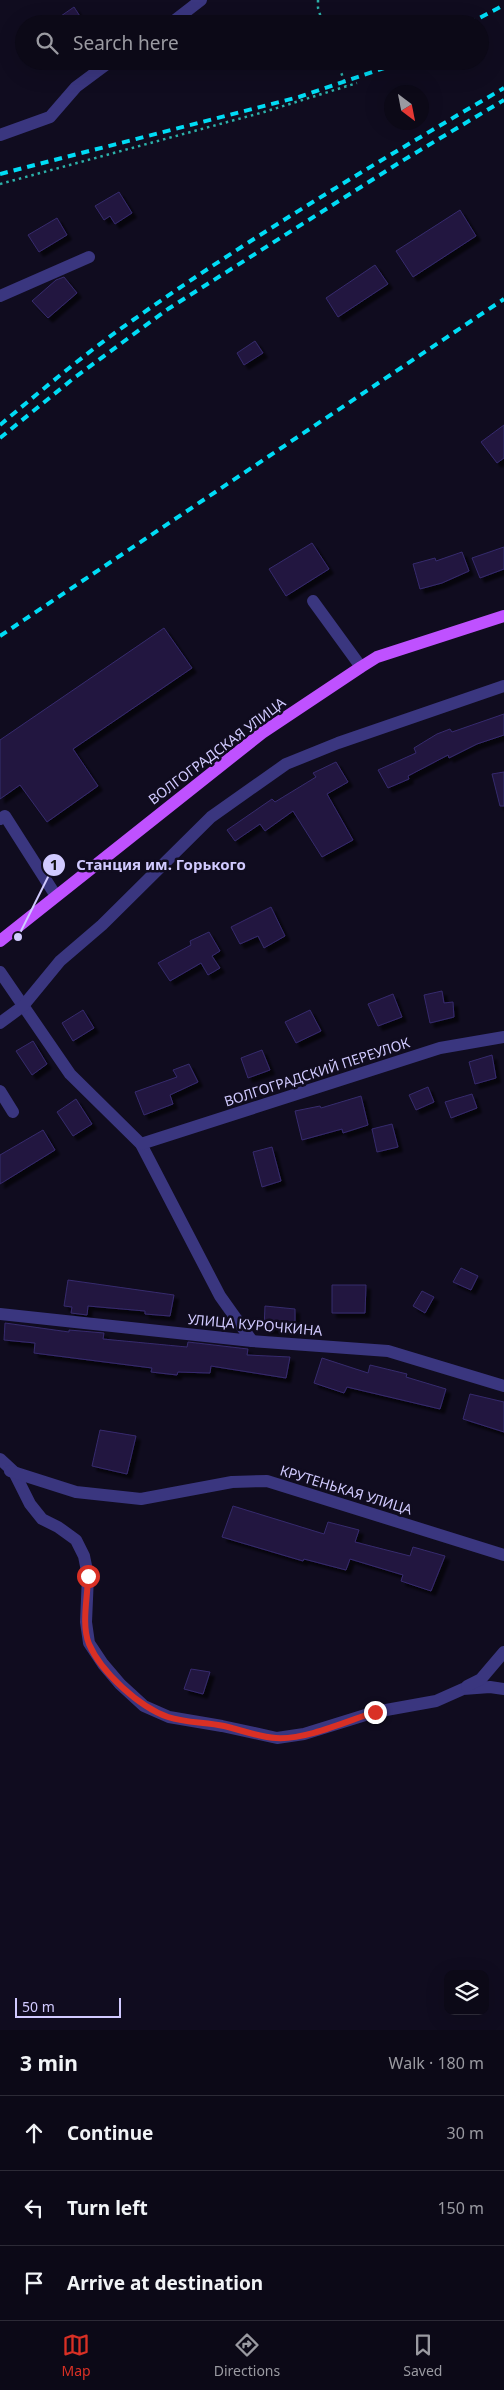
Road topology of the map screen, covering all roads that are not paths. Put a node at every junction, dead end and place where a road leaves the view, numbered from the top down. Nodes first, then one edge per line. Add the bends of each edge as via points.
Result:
1 (201, 0) edge
2 (182, 15) edge
3 (99, 70) edge
4 (0, 135) edge
5 (89, 257) dead end
6 (0, 296) edge
7 (313, 602) dead end
8 (504, 616) edge
9 (361, 667) junction
10 (504, 686) edge
11 (0, 819) edge
12 (56, 896) junction
13 (0, 941) edge
14 (0, 972) edge
15 (24, 1006) junction
16 (0, 1022) edge
17 (504, 1037) edge
18 (0, 1091) edge
19 (13, 1112) dead end
20 (141, 1144) junction
21 (0, 1314) edge
22 (252, 1341) junction
23 (504, 1386) edge
24 (0, 1459) edge
25 (0, 1468) edge
26 (14, 1472) junction
27 (504, 1555) edge
28 (504, 1652) edge
29 (463, 1688) junction
30 (504, 1689) edge

1 - 2 street
3 - 4 street via 76,87 50,116
5 - 6 street
7 - 9 street
8 - 9 main road, ВОЛГОГРАДСКАЯ УЛИЦА via 377,657
9 - 12 main road, ВОЛГОГРАДСКАЯ УЛИЦА via 262,732
10 - 15 street via 286,764 211,817 60,962
11 - 12 street via 5,816
12 - 13 main road, ВОЛГОГРАДСКАЯ УЛИЦА
14 - 15 street
15 - 16 street
15 - 20 street via 70,1074
17 - 20 street, ВОЛГОГРАДСКИЙ ПЕРЕУЛОК via 440,1048
18 - 19 street
20 - 22 street via 220,1296
21 - 22 street, УЛИЦА КУРОЧКИНА
22 - 23 street, УЛИЦА КУРОЧКИНА via 388,1351
24 - 26 street
25 - 26 street, КРУТЕНЬКАЯ УЛИЦА
26 - 27 street, КРУТЕНЬКАЯ УЛИЦА via 76,1492 141,1499 232,1482 267,1481
26 - 29 street via 30,1504 42,1519 76,1540 84,1556 88,1576 86,1622 89,1643 120,1684 144,1706 169,1717 277,1738 304,1734 375,1712 436,1701
28 - 29 street via 481,1679
29 - 30 street

